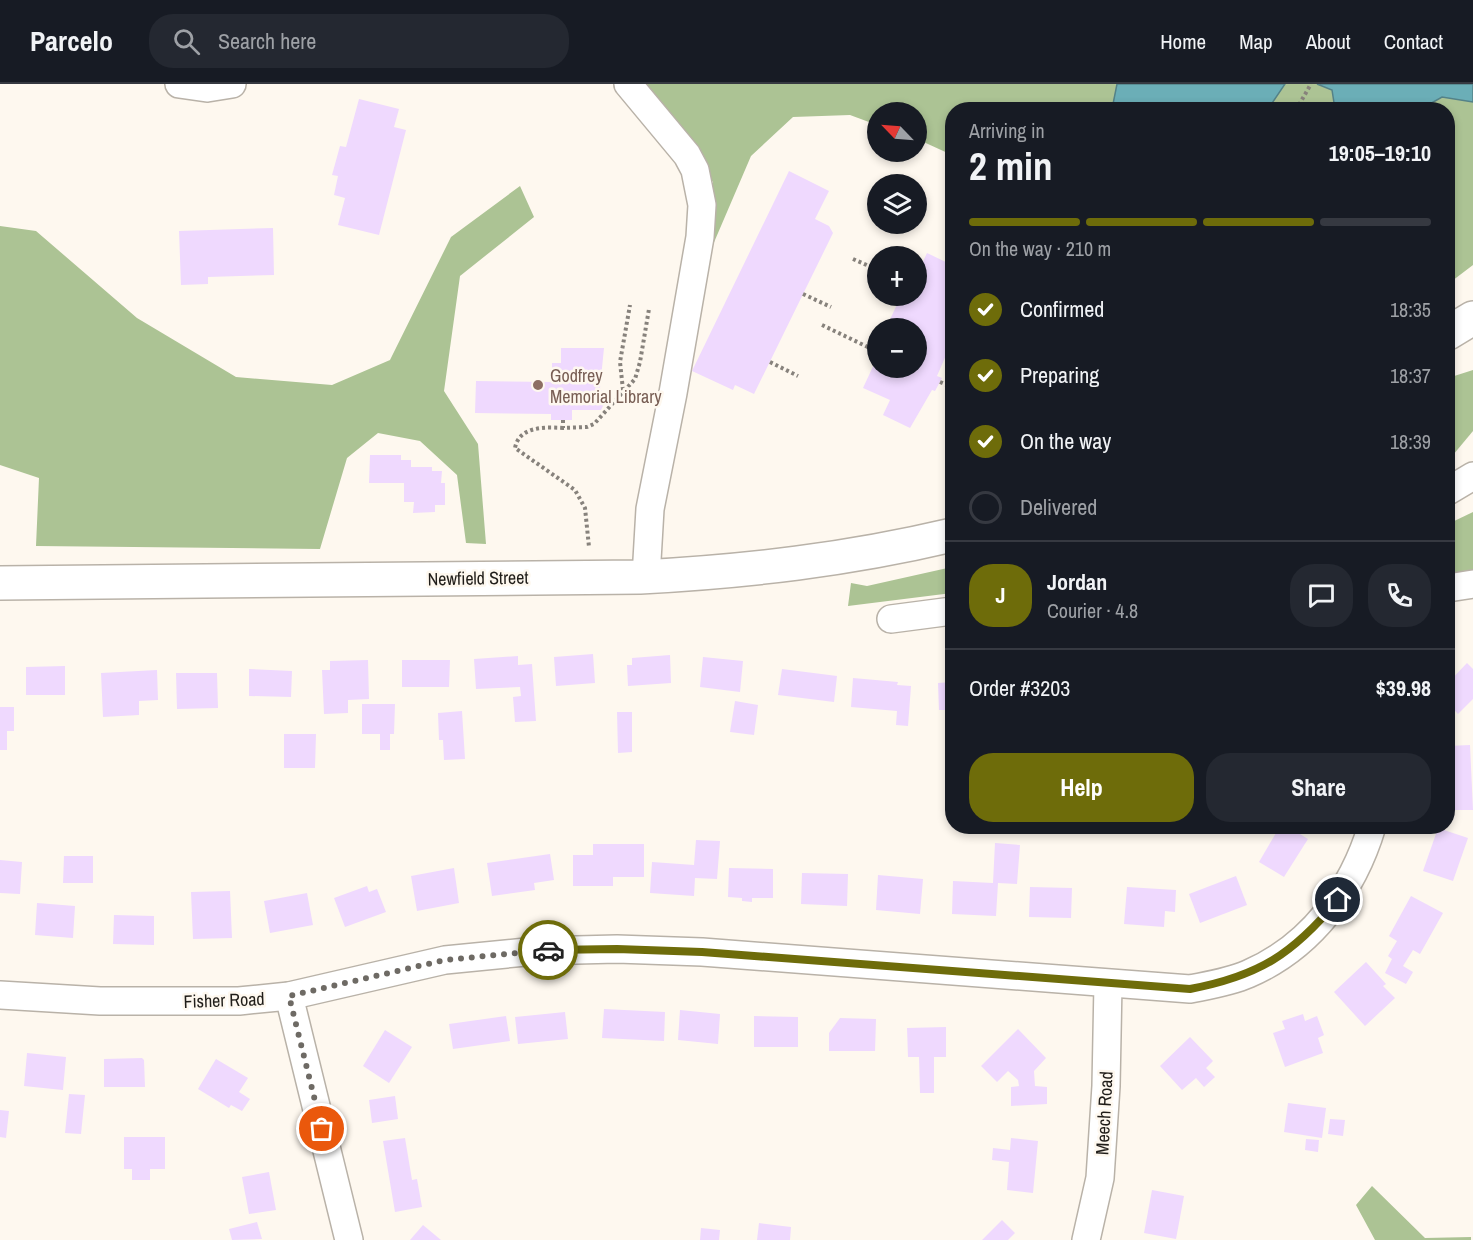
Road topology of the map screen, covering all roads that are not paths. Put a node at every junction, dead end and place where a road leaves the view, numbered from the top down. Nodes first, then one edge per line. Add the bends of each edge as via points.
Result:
1 (179, 84) edge
2 (232, 84) edge
3 (628, 84) edge
4 (1473, 318) edge
5 (1455, 329) edge
6 (1473, 476) edge
7 (1455, 487) edge
8 (945, 536) edge
9 (646, 577) junction
10 (0, 583) edge
11 (1473, 584) edge
12 (1455, 587) edge
13 (945, 612) edge
14 (891, 619) dead end
15 (1369, 834) edge
16 (1108, 984) junction
17 (0, 995) edge
18 (289, 996) junction
19 (349, 1240) edge
20 (1086, 1240) edge

1 - 2 street
3 - 9 street via 687,155 695,170 702,206 651,509
4 - 5 main road
6 - 7 street
8 - 9 main road, Newfield Street via 782,567
9 - 10 main road, Newfield Street
11 - 12 street
13 - 14 street
15 - 16 street, Fisher Road via 1338,900 1299,943 1275,960 1248,974 1190,989
16 - 18 street, Fisher Road via 702,952 617,949 536,951 445,960
16 - 20 street, Meech Road via 1100,1178
17 - 18 street, Fisher Road via 166,1002
18 - 19 street

